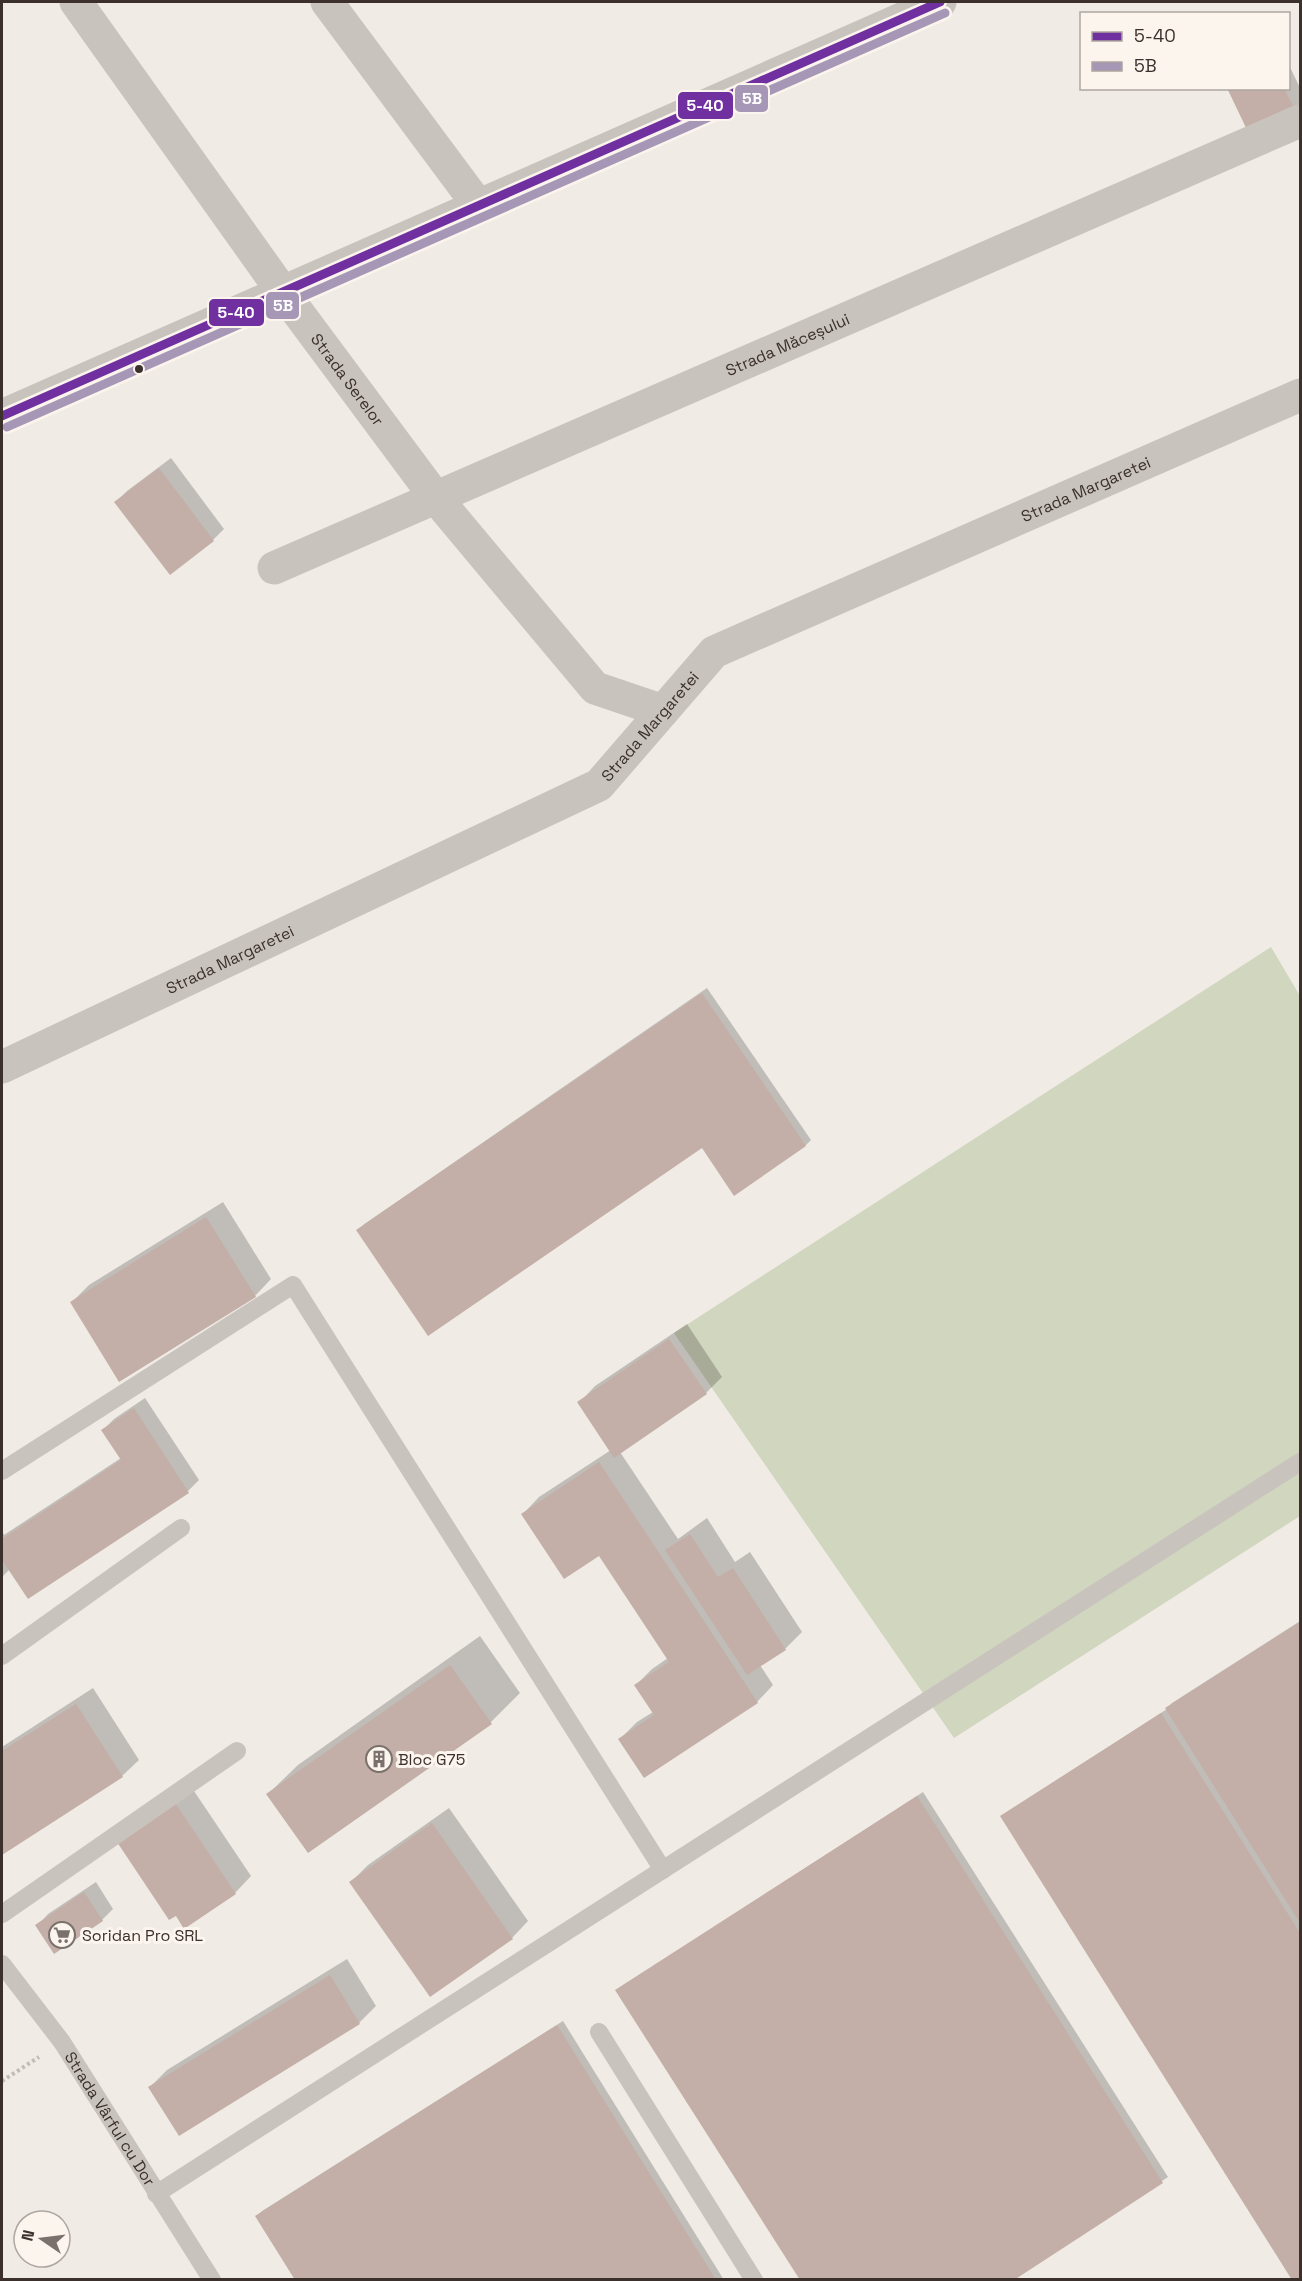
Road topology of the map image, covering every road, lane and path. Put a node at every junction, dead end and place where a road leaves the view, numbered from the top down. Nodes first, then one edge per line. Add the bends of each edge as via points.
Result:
1 (75, 2) edge
2 (327, 2) edge
3 (940, 2) edge
4 (1300, 121) edge
5 (478, 205) junction
6 (282, 291) junction
7 (1300, 395) edge
8 (2, 416) edge
9 (436, 498) junction
10 (274, 568) dead end
11 (663, 711) junction
12 (2, 1067) edge
13 (1300, 1462) edge
14 (2, 1471) edge
15 (181, 1528) dead end
16 (2, 1656) edge
17 (237, 1751) dead end
18 (663, 1870) junction
19 (2, 1914) edge
20 (2, 1964) edge
21 (598, 2031) dead end
22 (62, 2042) junction
23 (2, 2081) edge
24 (156, 2194) junction
25 (212, 2280) edge
26 (754, 2280) edge

1 - 6 street, Strada Serelor
2 - 5 street
3 - 5 street
4 - 9 street, Strada Măceșului
5 - 6 street
6 - 8 street
6 - 9 street, Strada Serelor
7 - 11 street, Strada Margaretei via 714,652
9 - 10 street, Strada Măceșului
9 - 11 street, Strada Serelor via 595,687
11 - 12 street, Strada Margaretei via 599,785
13 - 18 lane
14 - 18 lane via 293,1285
15 - 16 lane
17 - 19 lane
18 - 24 lane
20 - 22 lane, Strada Vârful cu Dor
21 - 26 lane
22 - 23 path
22 - 24 lane, Strada Vârful cu Dor
24 - 25 lane, Strada Vârful cu Dor

